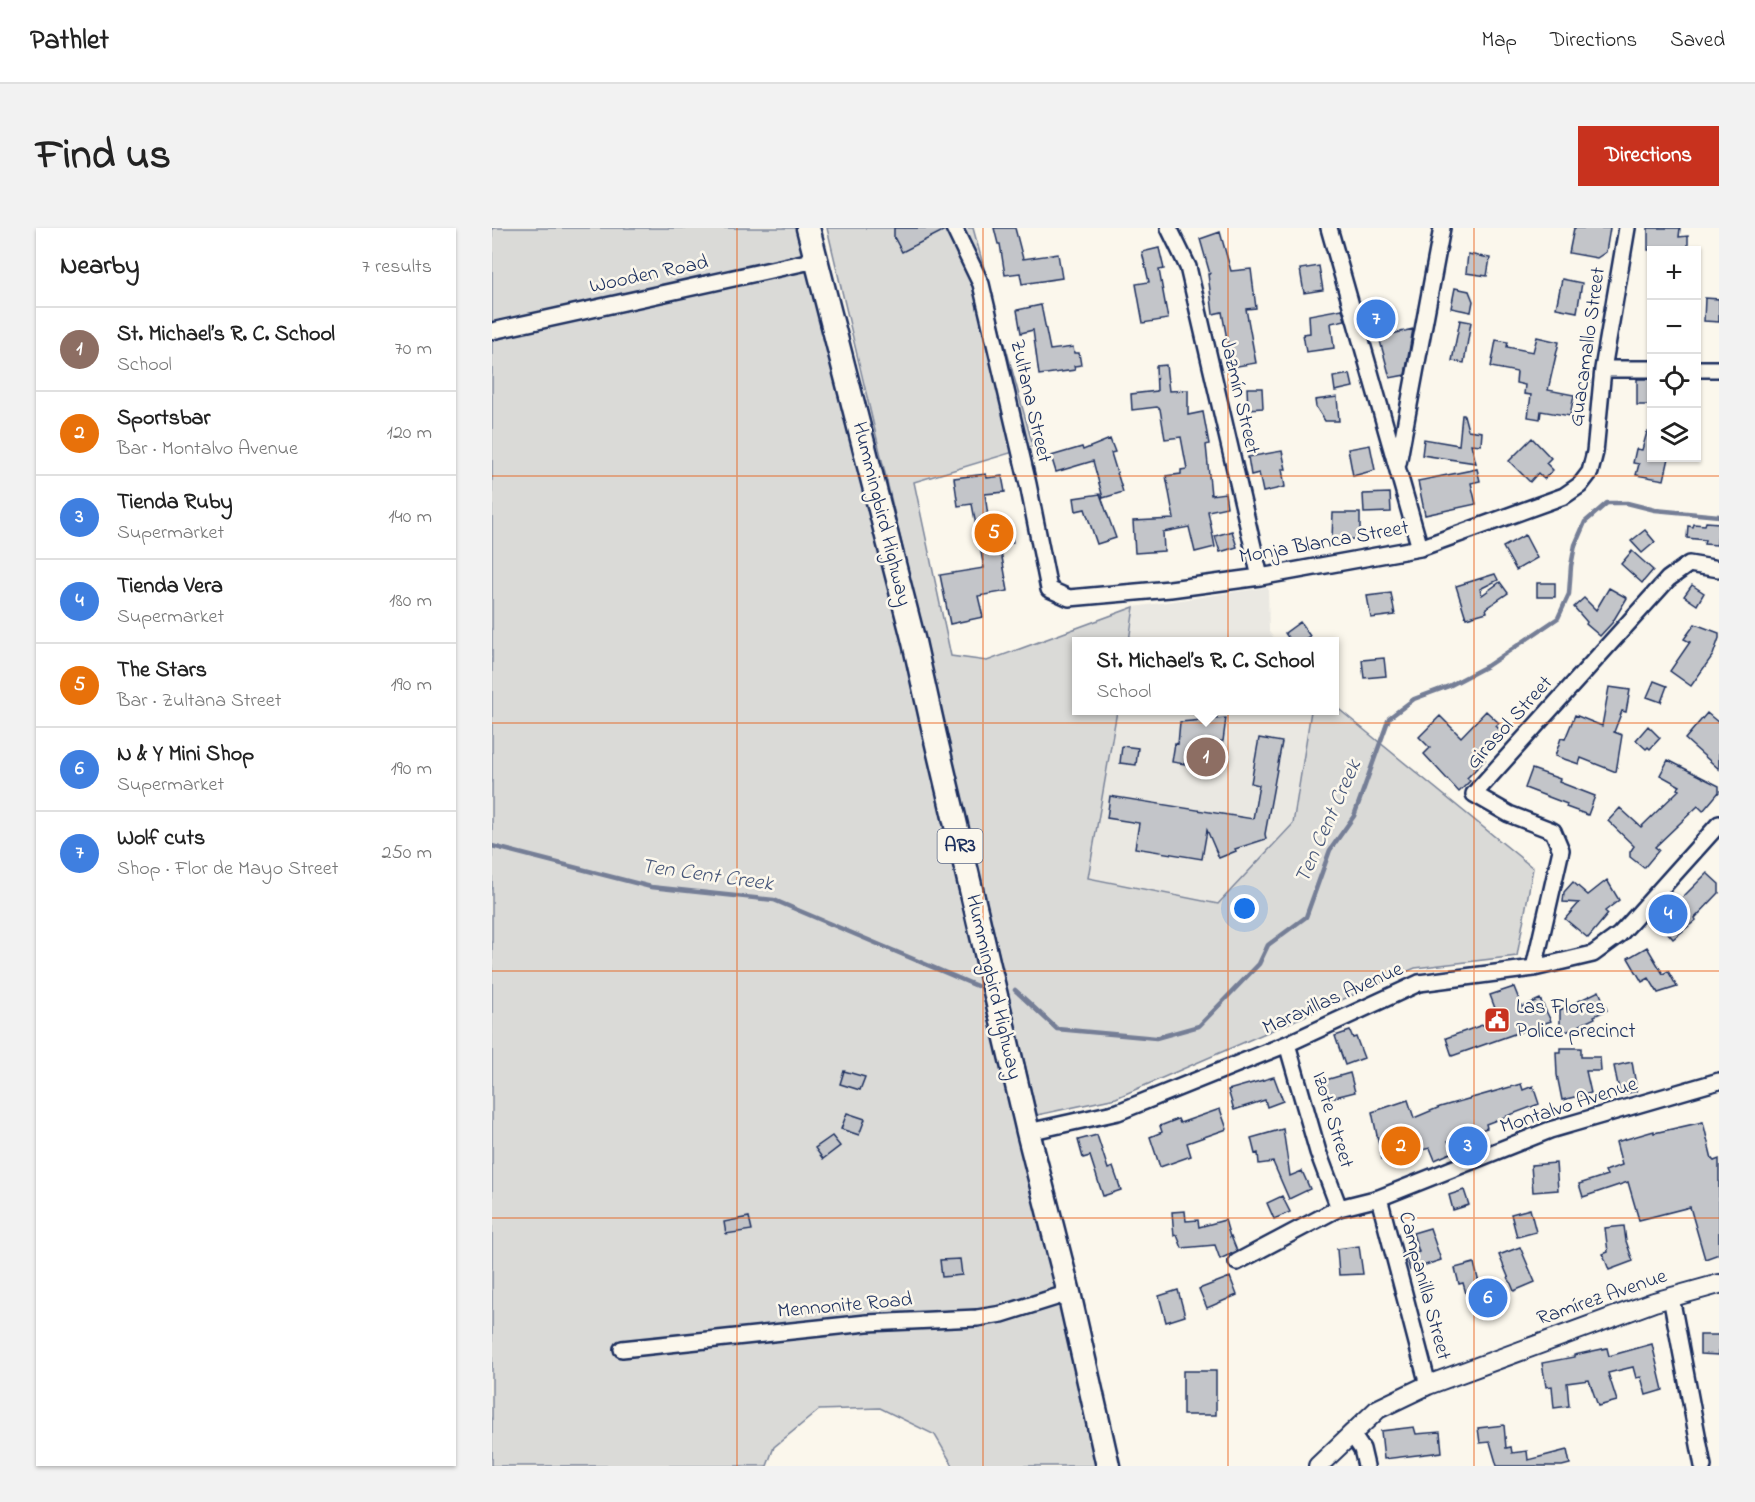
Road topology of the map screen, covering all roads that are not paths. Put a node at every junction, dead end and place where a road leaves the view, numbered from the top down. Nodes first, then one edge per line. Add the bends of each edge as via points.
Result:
1 (808, 228) edge
2 (954, 228) edge
3 (1169, 228) edge
4 (1329, 228) edge
5 (1442, 228) edge
6 (1627, 228) edge
7 (816, 260) junction
8 (492, 331) edge
9 (1603, 369) junction
10 (1647, 369) edge
11 (1701, 369) edge
12 (1719, 369) edge
13 (1397, 467) junction
14 (1590, 472) joint
15 (1420, 548) junction
16 (1719, 569) edge
17 (1260, 577) junction
18 (1049, 589) joint
19 (1719, 824) edge
20 (1534, 968) junction
21 (1287, 1044) junction
22 (1719, 1081) edge
23 (1028, 1132) junction
24 (1379, 1198) junction
25 (1339, 1208) junction
26 (1237, 1262) dead end
27 (1719, 1284) edge
28 (1070, 1293) junction
29 (1671, 1297) junction
30 (622, 1349) dead end
31 (1428, 1385) junction
32 (1351, 1433) junction
33 (1108, 1466) edge
34 (1318, 1466) edge
35 (1365, 1466) edge
36 (1703, 1466) edge

1 - 7 main road, Hummingbird Highway / AR3
2 - 18 street, Zultana Street via 981,284
3 - 17 street, Jazmín Street via 1188,267
4 - 13 street
5 - 13 street
6 - 9 street, Guacamallo Street
7 - 8 street, Wooden Road
7 - 23 main road, Hummingbird Highway / AR3 via 915,642
9 - 10 street
9 - 14 street, Guacamallo Street
11 - 12 street
13 - 15 street
14 - 15 street, Monja Blanca Street via 1564,496
15 - 17 street, Monja Blanca Street
16 - 20 street, Girasol Street via 1689,564 1668,579 1474,794 1509,814 1553,831 1561,850
17 - 18 street, Monja Blanca Street via 1069,598
19 - 20 street, Maravillas Avenue via 1604,947 1578,959
20 - 21 street, Maravillas Avenue via 1419,983
21 - 23 street, Maravillas Avenue via 1118,1112
21 - 25 street, Izote Street via 1318,1152
22 - 24 street, Montalvo Avenue via 1550,1130
23 - 28 main road, Hummingbird Highway / AR3
24 - 25 street, Montalvo Avenue
24 - 31 street, Campanilla Street
25 - 26 street, Montalvo Avenue
27 - 29 street, Ramírez Avenue
28 - 30 street, Mennonite Road via 977,1318 867,1323
28 - 33 main road, Hummingbird Highway / AR3
29 - 31 street, Ramírez Avenue
29 - 36 street
31 - 32 street, Ramírez Avenue via 1378,1409
32 - 34 street, Ramírez Avenue
32 - 35 street via 1362,1449

